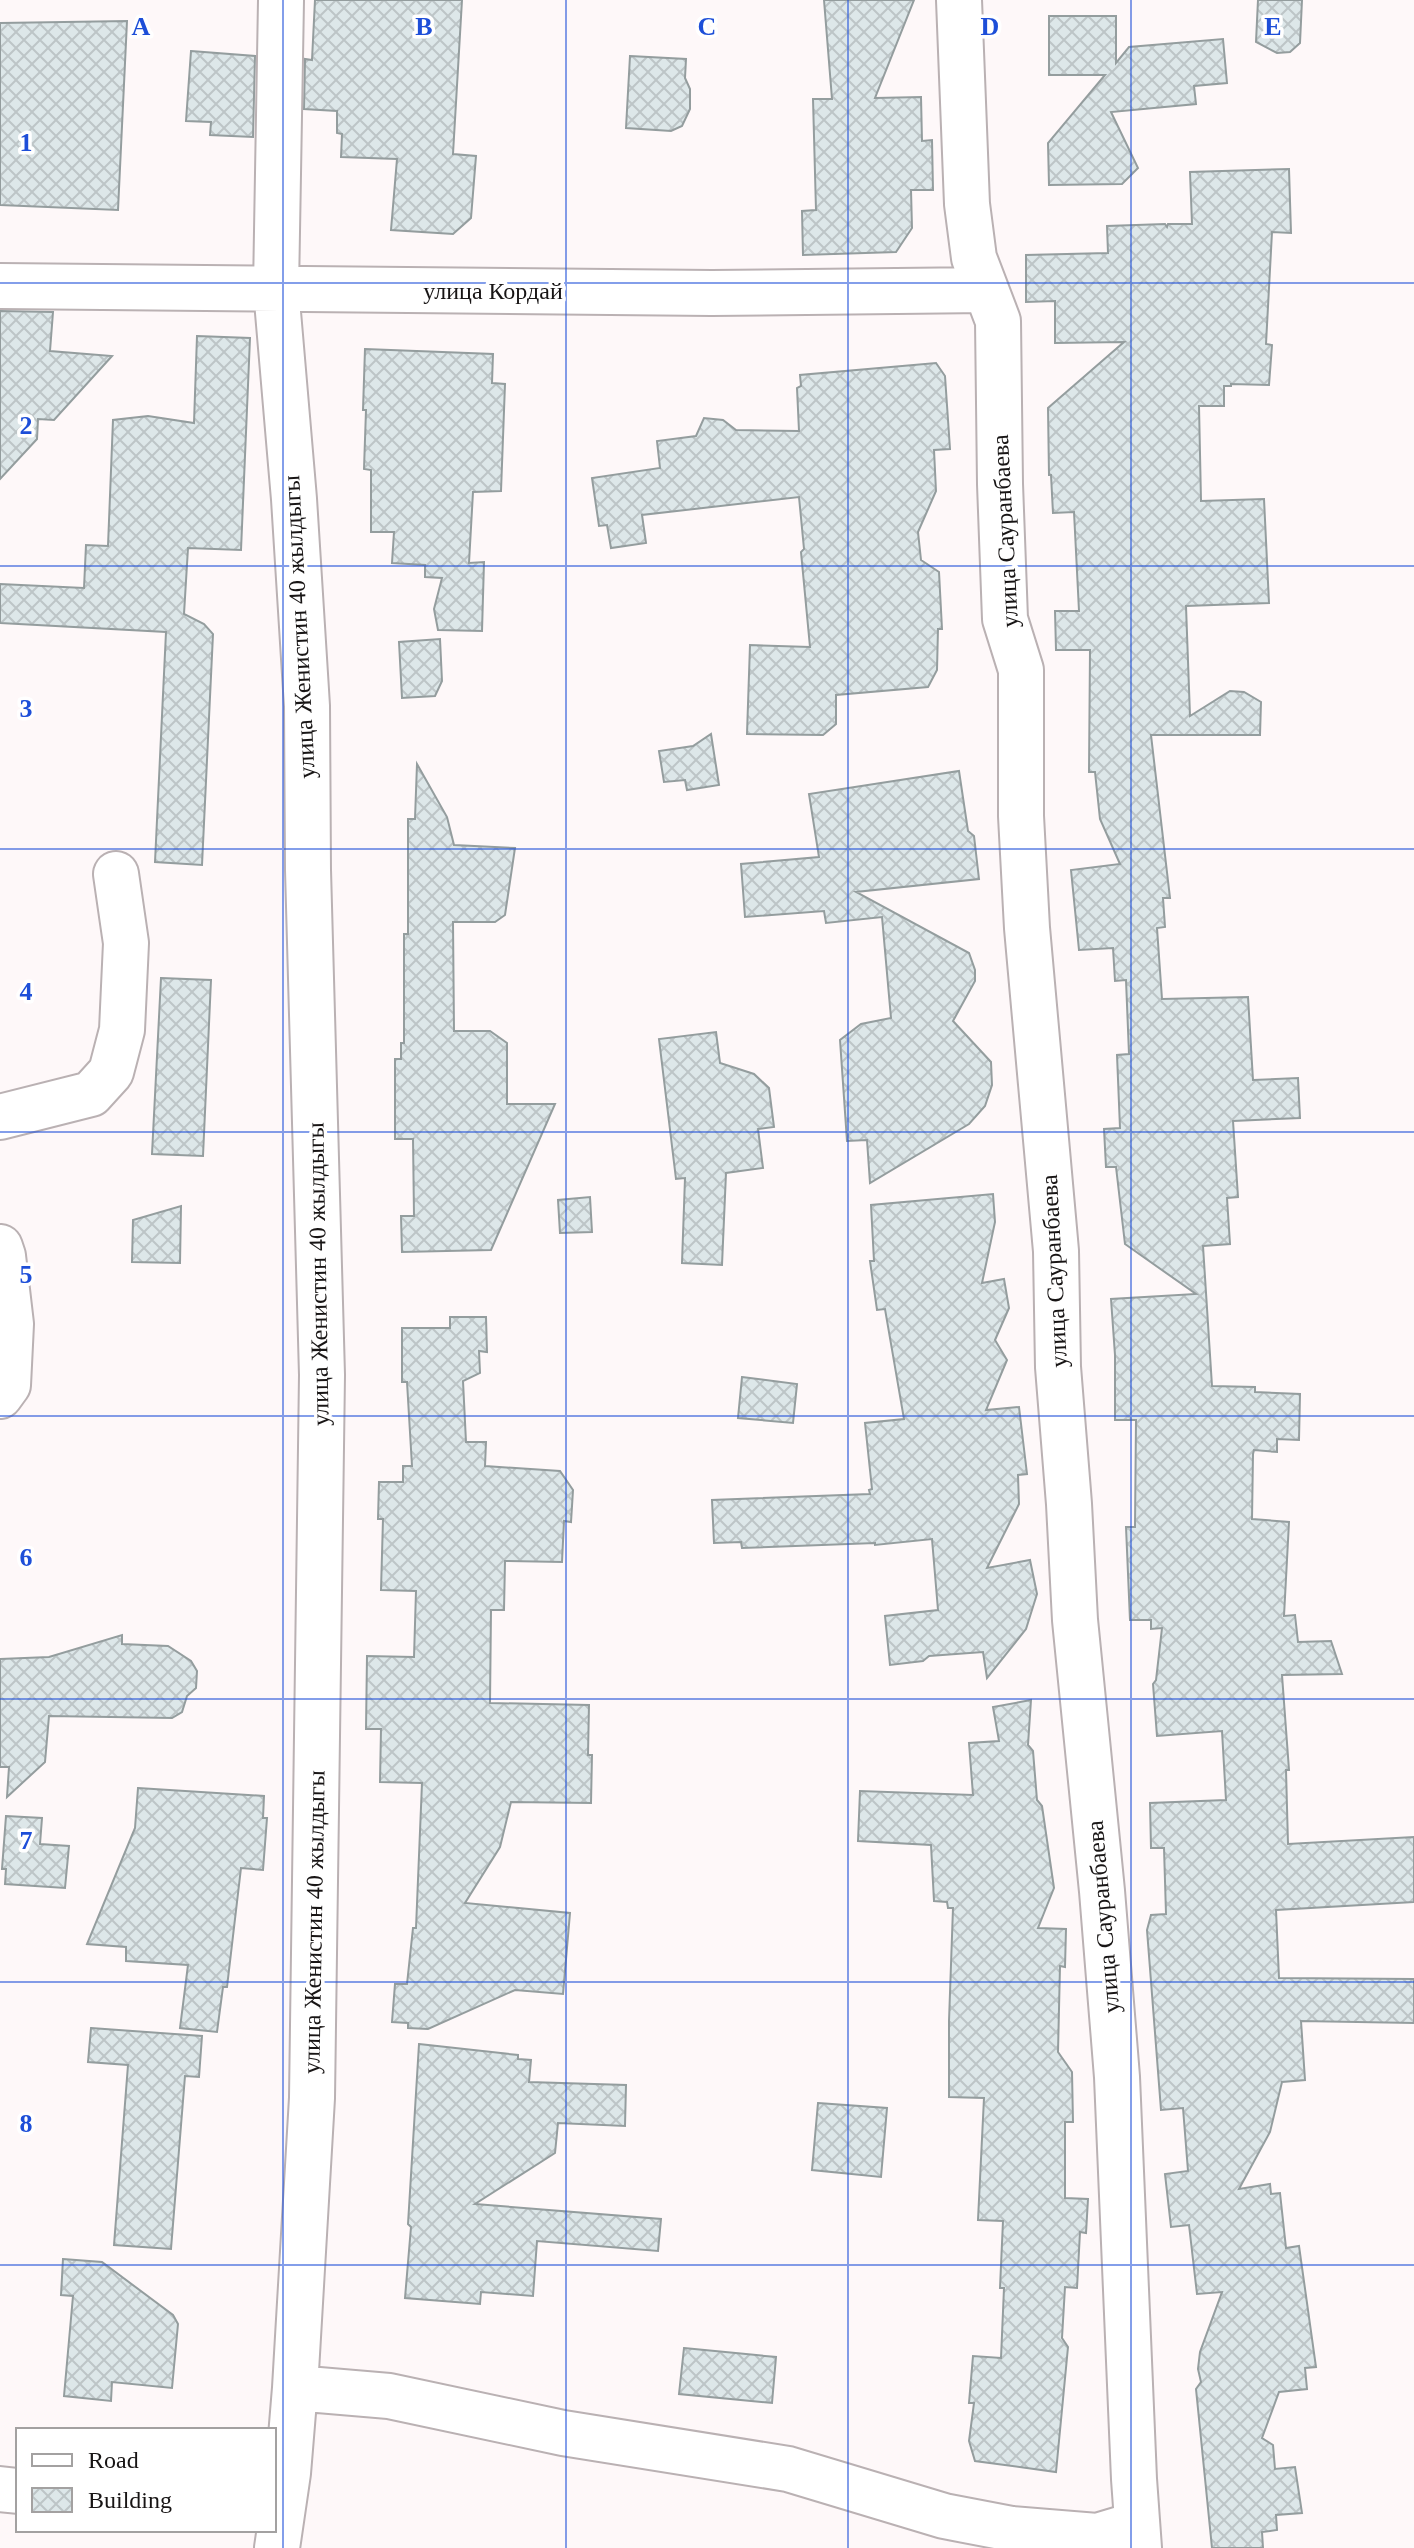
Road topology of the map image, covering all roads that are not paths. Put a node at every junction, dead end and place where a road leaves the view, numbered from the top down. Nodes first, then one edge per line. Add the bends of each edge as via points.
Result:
1 (281, 0) edge
2 (959, 0) edge
3 (0, 286) edge
4 (276, 289) junction
5 (986, 290) junction
6 (116, 874) dead end
7 (0, 1117) edge
8 (0, 1247) edge
9 (0, 1396) edge
10 (295, 2388) junction
11 (277, 2528) edge
12 (1138, 2536) edge

1 - 4 street, улица Женистин 40 жылдыгы
2 - 5 street, улица Сауранбаева via 967,204 974,258
3 - 4 street, улица Кордай
4 - 5 street, улица Кордай
4 - 10 street, улица Женистин 40 жылдыгы via 307,706 322,1375 312,2098
5 - 12 street, улица Сауранбаева via 998,321 1005,619 1021,670 1027,928 1056,1251 1075,1620 1117,2077
6 - 7 street via 126,943 122,1030 111,1072 91,1094
8 - 9 street via 11,1324 8,1385
10 - 11 street, улица Женистин 40 жылдыгы
10 - 12 street via 389,2396 563,2433 788,2469 944,2516 1012,2529

